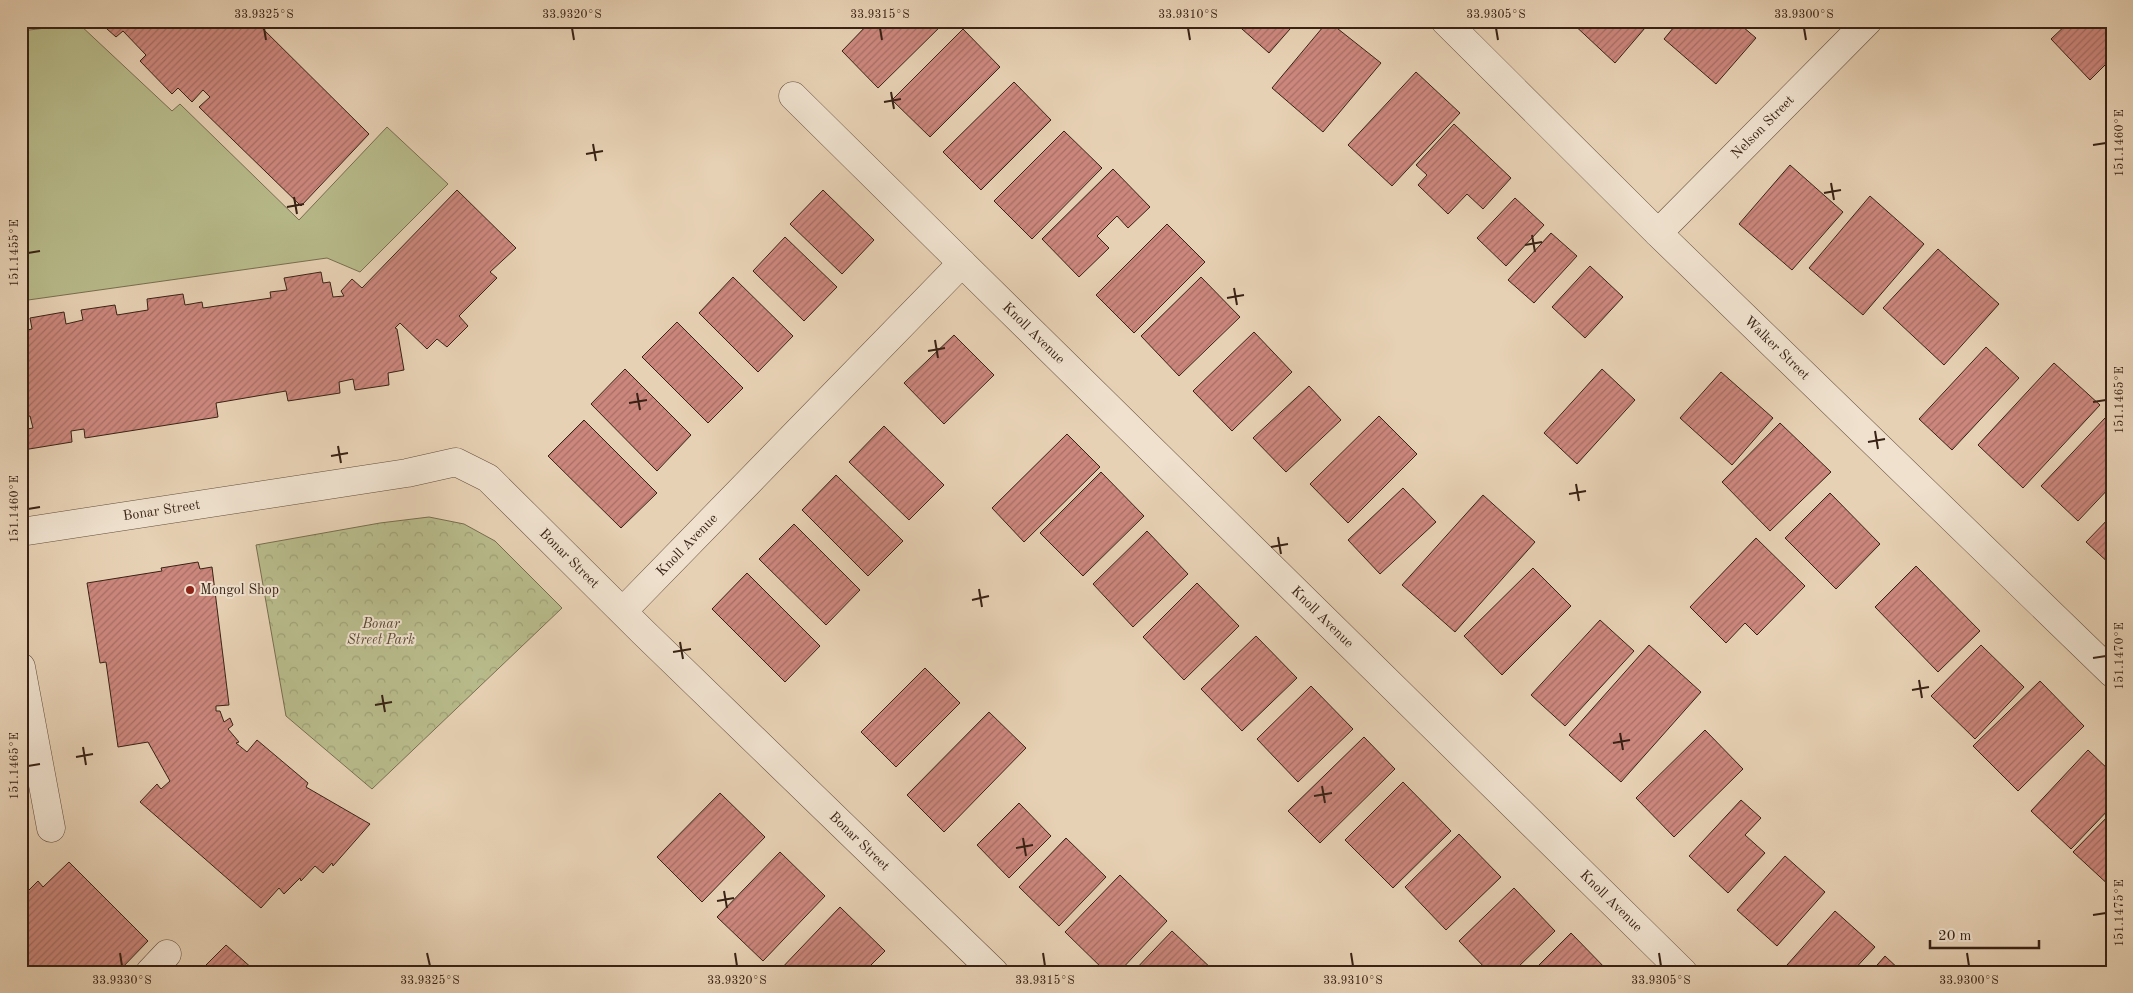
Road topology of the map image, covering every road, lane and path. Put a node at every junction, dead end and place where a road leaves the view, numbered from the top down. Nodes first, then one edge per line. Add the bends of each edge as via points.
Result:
1 (1445, 21) edge
2 (1868, 21) edge
3 (793, 96) dead end
4 (1658, 233) junction
5 (962, 262) junction
6 (21, 532) edge
7 (623, 611) junction
8 (21, 667) edge
9 (2112, 673) edge
10 (51, 828) dead end
11 (994, 972) edge
12 (1683, 972) edge

1 - 4 street, Walker Street
2 - 4 street, Nelson Street
3 - 5 street, Knoll Avenue
4 - 9 street, Walker Street
5 - 7 street, Knoll Avenue
5 - 12 street, Knoll Avenue
6 - 7 street, Bonar Street via 407,473 456,462 488,478
7 - 11 street, Bonar Street
8 - 10 street

